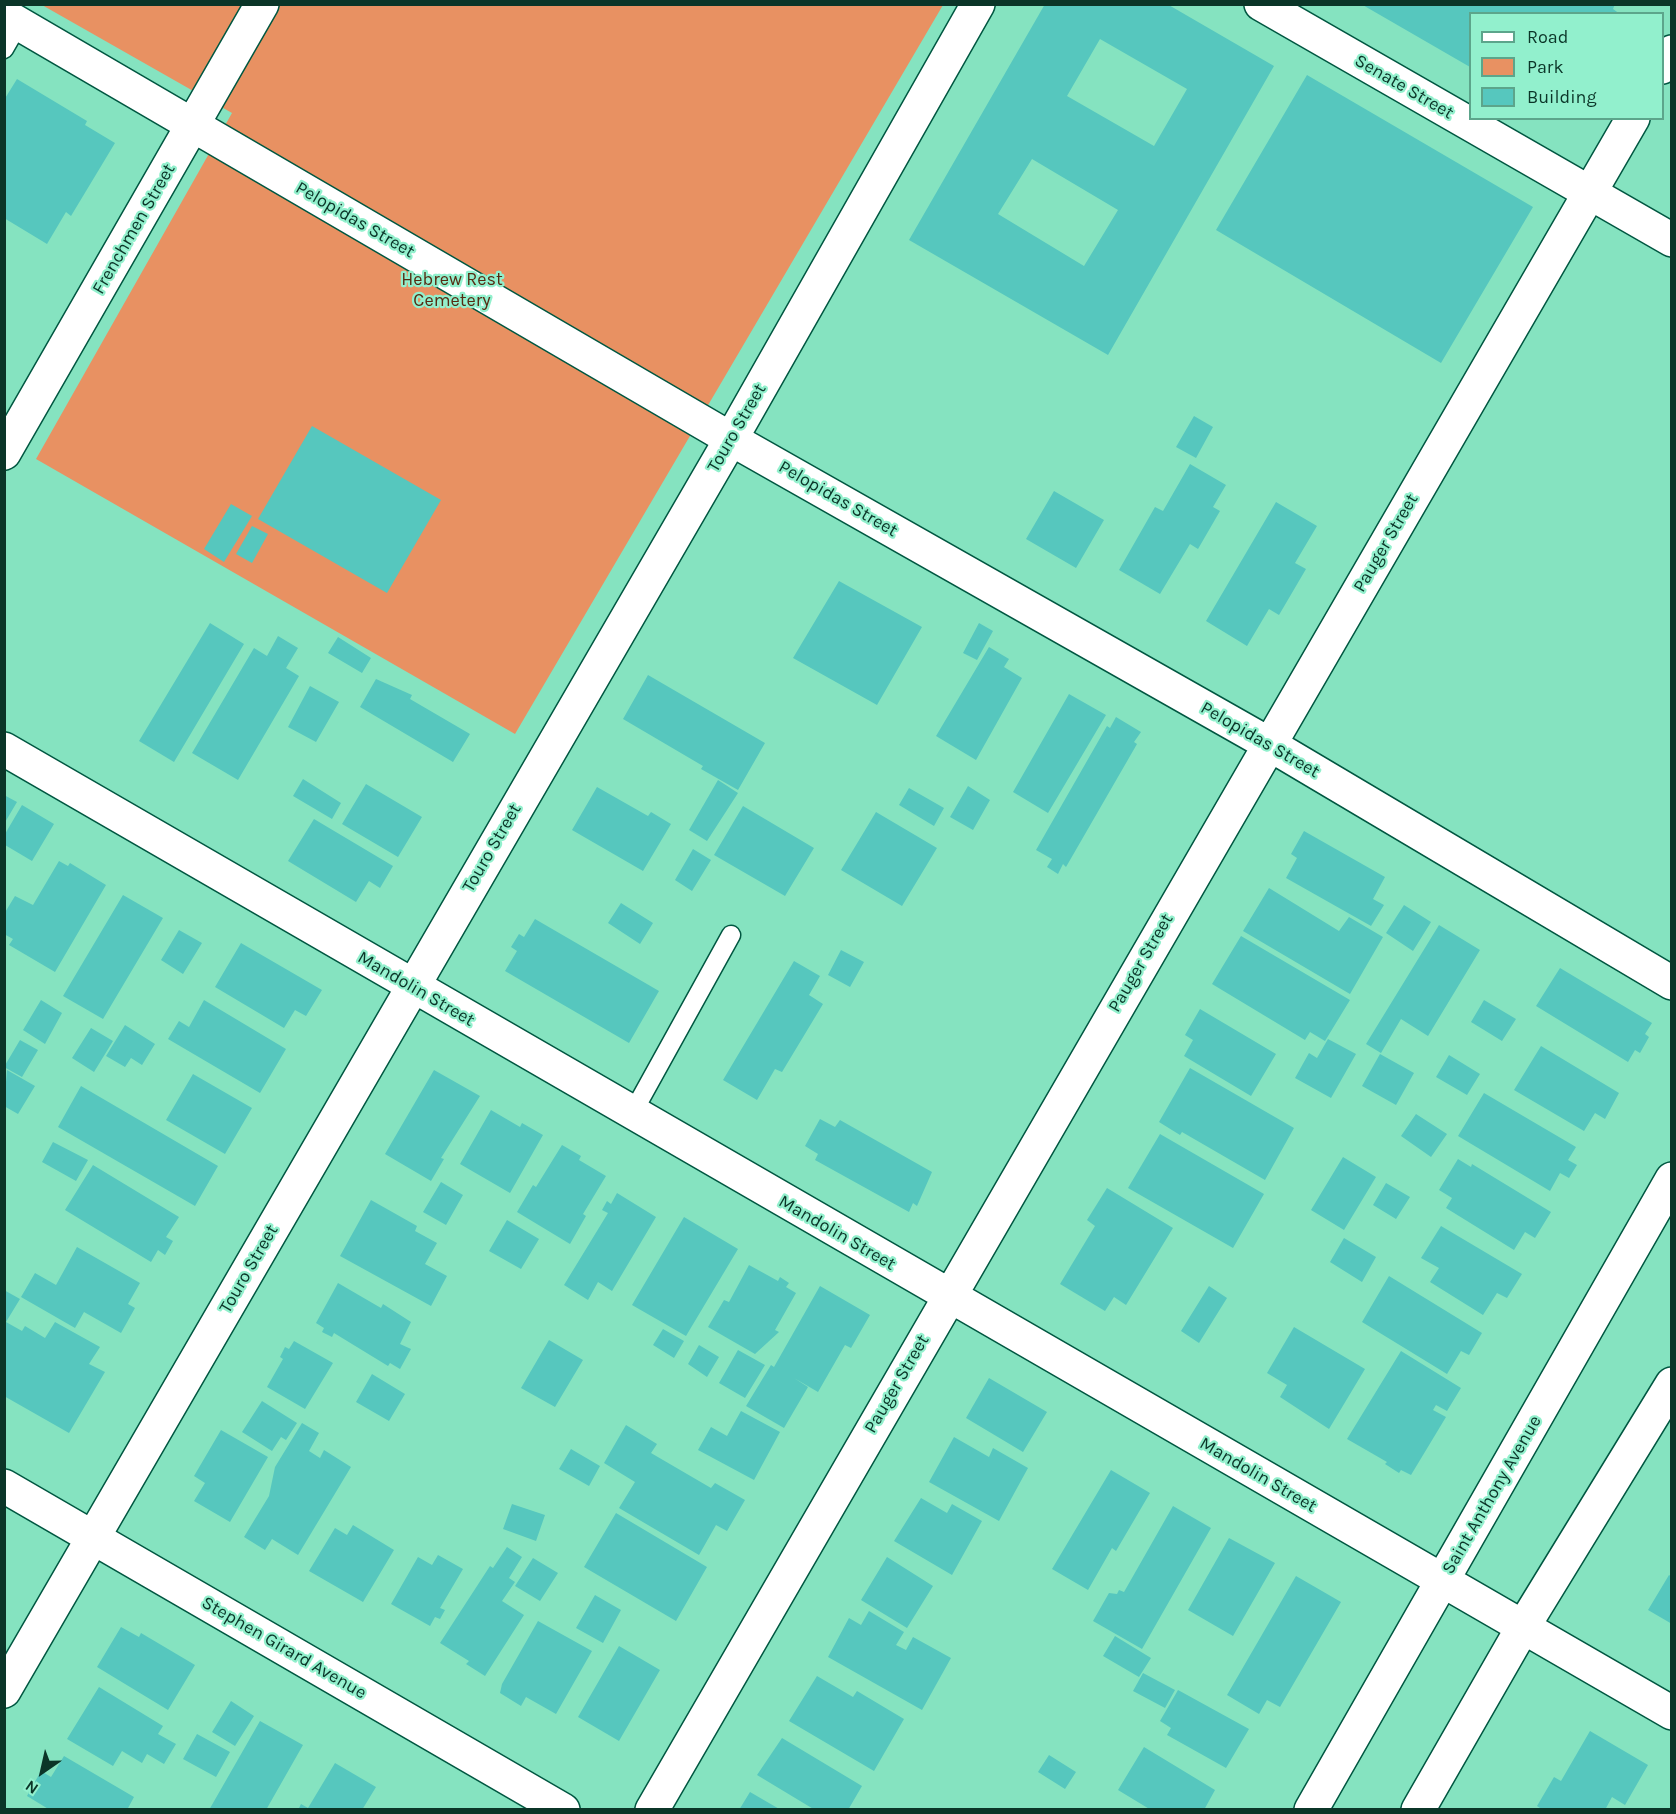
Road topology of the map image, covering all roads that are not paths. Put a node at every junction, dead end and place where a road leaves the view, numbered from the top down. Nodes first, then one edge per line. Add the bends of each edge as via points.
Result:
1 (262, 4) edge
2 (978, 4) edge
3 (1261, 4) edge
4 (9, 29) edge
5 (1632, 120) edge
6 (194, 127) junction
7 (1589, 194) junction
8 (1671, 240) edge
9 (731, 439) junction
10 (4, 453) edge
11 (1269, 744) junction
12 (4, 750) edge
13 (731, 935) dead end
14 (1671, 983) edge
15 (411, 987) junction
16 (632, 1114) junction
17 (1671, 1179) edge
18 (948, 1297) junction
19 (1671, 1384) edge
20 (4, 1485) edge
21 (93, 1537) junction
22 (1443, 1581) junction
23 (1523, 1627) junction
24 (4, 1691) edge
25 (1671, 1713) edge
26 (563, 1809) edge
27 (651, 1809) edge
28 (1311, 1809) edge
29 (1418, 1809) edge

1 - 6 street, Frenchmen Street
2 - 9 street, Touro Street
3 - 7 street, Senate Street
4 - 6 street, Pelopidas Street
5 - 7 street, Pauger Street
6 - 9 street, Pelopidas Street
6 - 10 street, Frenchmen Street
7 - 8 street, Senate Street
7 - 11 street, Pauger Street
9 - 11 street, Pelopidas Street
9 - 15 street, Touro Street
11 - 14 street, Pelopidas Street
11 - 18 street, Pauger Street
12 - 15 street, Mandolin Street
13 - 16 lane
15 - 16 street, Mandolin Street
15 - 21 street, Touro Street
16 - 18 street, Mandolin Street
17 - 22 street, Saint Anthony Avenue
18 - 22 street, Mandolin Street
18 - 27 street, Pauger Street
19 - 23 street
20 - 21 street, Stephen Girard Avenue
21 - 24 street, Touro Street
21 - 26 street, Stephen Girard Avenue
22 - 23 street, Mandolin Street
22 - 28 street, Saint Anthony Avenue
23 - 25 street, Mandolin Street
23 - 29 street

